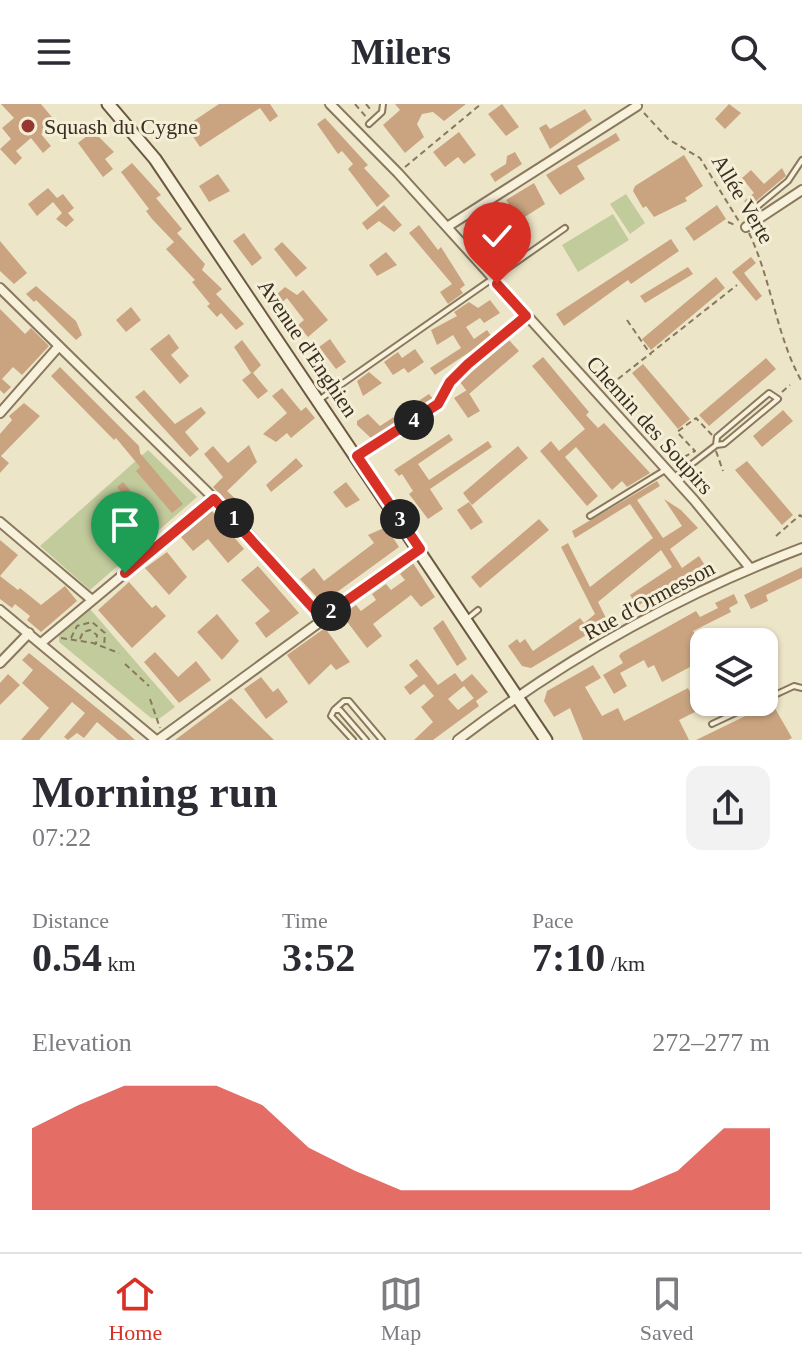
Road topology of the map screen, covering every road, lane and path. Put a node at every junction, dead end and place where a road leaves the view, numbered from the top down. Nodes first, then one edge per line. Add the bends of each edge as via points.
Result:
1 (108, 104) edge
2 (330, 104) edge
3 (338, 104) edge
4 (355, 104) edge
5 (366, 104) edge
6 (383, 104) edge
7 (481, 104) edge
8 (637, 106) joint
9 (377, 117) junction
10 (370, 123) joint
11 (353, 127) junction
12 (802, 160) edge
13 (398, 173) junction
14 (802, 190) edge
15 (758, 206) dead end
16 (728, 222) dead end
17 (744, 226) junction
18 (447, 227) junction
19 (565, 228) dead end
20 (494, 281) junction
21 (737, 285) dead end
22 (0, 288) edge
23 (523, 313) junction
24 (627, 320) dead end
25 (59, 346) junction
26 (651, 355) junction
27 (618, 379) dead end
28 (802, 382) edge
29 (790, 385) dead end
30 (777, 395) junction
31 (319, 400) junction
32 (0, 413) edge
33 (715, 444) junction
34 (357, 456) junction
35 (684, 457) dead end
36 (665, 470) junction
37 (723, 471) dead end
38 (673, 479) junction
39 (214, 499) junction
40 (590, 516) dead end
41 (802, 517) edge
42 (0, 522) edge
43 (776, 536) dead end
44 (802, 548) edge
45 (420, 549) junction
46 (750, 568) junction
47 (92, 600) junction
48 (0, 610) edge
49 (478, 610) dead end
50 (322, 618) junction
51 (467, 619) junction
52 (92, 622) junction
53 (90, 630) junction
54 (29, 633) junction
55 (71, 639) junction
56 (80, 640) junction
57 (41, 643) junction
58 (96, 644) junction
59 (104, 647) junction
60 (119, 653) dead end
61 (0, 663) edge
62 (125, 664) dead end
63 (149, 686) dead end
64 (802, 688) edge
65 (778, 694) edge
66 (518, 695) junction
67 (150, 699) dead end
68 (334, 710) junction
69 (729, 716) edge
70 (712, 724) dead end
71 (160, 738) edge
72 (353, 740) edge
73 (366, 740) edge
74 (382, 740) edge
75 (458, 740) edge
76 (546, 740) edge

1 - 31 main road, Avenue d'Enghien via 155,159
2 - 11 street
3 - 11 street
4 - 10 path
5 - 9 path
6 - 9 lane
7 - 13 path
8 - 17 path, Allée Verte via 668,139 700,158
8 - 18 street
9 - 10 lane
11 - 13 street, Chemin des Soupirs
12 - 15 lane via 788,181
13 - 18 street, Chemin des Soupirs
14 - 17 street
16 - 17 path
17 - 28 path, Allée Verte via 770,289 789,359
18 - 20 street, Chemin des Soupirs
19 - 20 lane
20 - 23 street, Chemin des Soupirs
20 - 31 lane
21 - 26 path
22 - 25 street
23 - 34 lane via 450,382 438,404
23 - 36 street, Chemin des Soupirs
24 - 26 path
25 - 32 street
25 - 39 street
26 - 27 path
29 - 30 path
30 - 33 lane via 769,393
30 - 33 lane via 724,444
31 - 34 main road, Avenue d'Enghien
33 - 35 path via 696,418 677,432 695,451
33 - 37 path
33 - 38 lane
34 - 45 main road, Avenue d'Enghien
36 - 38 street, Chemin des Soupirs
36 - 40 lane
38 - 46 street, Chemin des Soupirs
39 - 47 street
39 - 50 street
41 - 43 path
42 - 47 street
44 - 46 street, Rue d'Ormesson
45 - 50 street
45 - 51 main road, Avenue d'Enghien
46 - 66 street, Rue d'Ormesson via 636,624
47 - 57 street
48 - 54 street
49 - 51 lane
50 - 71 street
51 - 66 main road, Avenue d'Enghien
52 - 53 path
52 - 55 path via 77,626
52 - 59 path via 105,633
53 - 56 path
53 - 58 path via 97,635
54 - 57 street
54 - 61 street
55 - 56 path
55 - 57 path
56 - 58 path
57 - 71 street
58 - 59 path
59 - 60 path
62 - 63 path
64 - 65 lane
66 - 75 street, Rue d'Ormesson
66 - 76 main road, Avenue d'Enghien
67 - 71 path
68 - 72 lane via 331,716
68 - 73 lane via 340,710
68 - 74 lane via 349,701
69 - 70 lane

